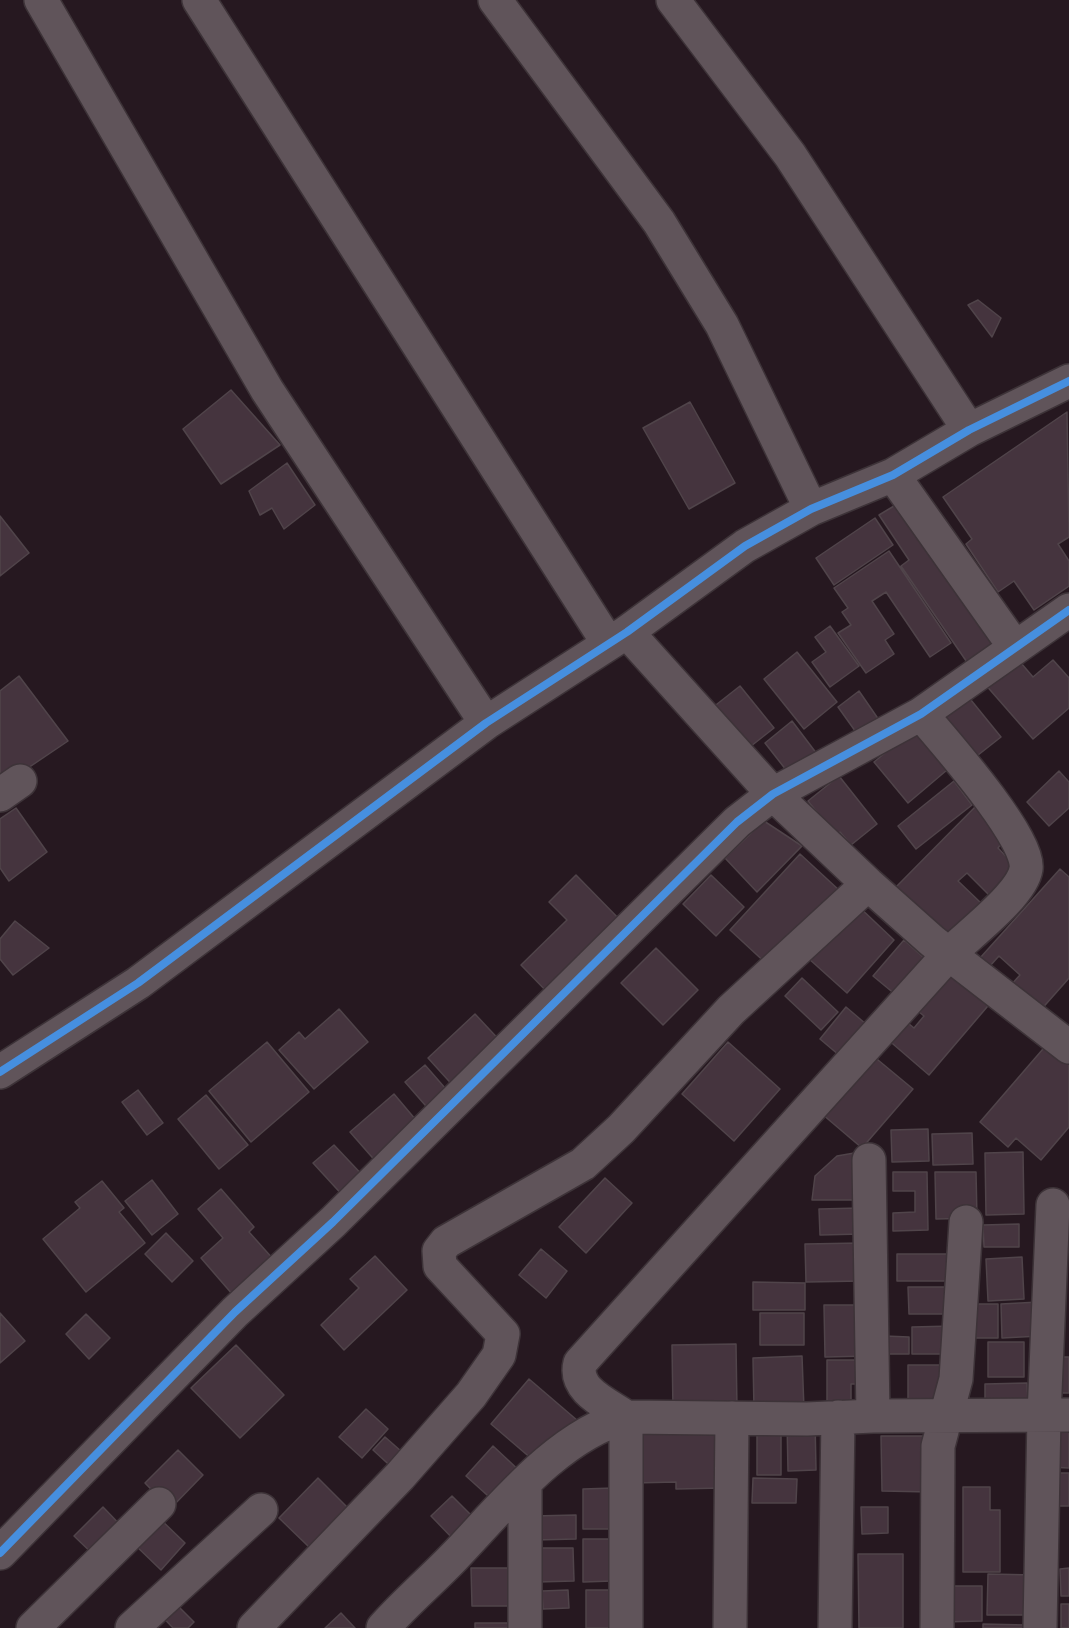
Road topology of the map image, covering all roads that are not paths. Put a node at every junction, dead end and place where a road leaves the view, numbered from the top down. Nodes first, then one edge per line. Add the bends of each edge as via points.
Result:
1 (41, 0) edge
2 (200, 0) edge
3 (495, 0) edge
4 (673, 0) edge
5 (1069, 381) edge
6 (969, 430) junction
7 (893, 475) junction
8 (811, 509) junction
9 (1069, 610) edge
10 (618, 638) junction
11 (1014, 646) junction
12 (921, 714) junction
13 (486, 723) junction
14 (773, 794) junction
15 (868, 884) junction
16 (949, 954) junction
17 (1069, 1047) edge
18 (0, 1072) edge
19 (869, 1160) dead end
20 (1053, 1205) dead end
21 (966, 1222) dead end
22 (1057, 1415) edge
23 (873, 1416) junction
24 (946, 1416) junction
25 (626, 1417) junction
26 (838, 1417) junction
27 (732, 1418) junction
28 (525, 1484) junction
29 (159, 1504) dead end
30 (261, 1510) dead end
31 (0, 1553) edge
32 (33, 1628) edge
33 (132, 1628) edge
34 (254, 1628) edge
35 (383, 1628) edge
36 (525, 1628) edge
37 (626, 1628) edge
38 (729, 1628) edge
39 (835, 1628) edge
40 (937, 1628) edge
41 (1040, 1628) edge

1 - 13 street via 267,390
2 - 10 street
3 - 8 street via 659,222 722,325
4 - 6 street via 790,155
5 - 6 street
6 - 7 street
7 - 8 street
7 - 11 street
8 - 10 street via 745,546
9 - 11 street
10 - 13 street
10 - 14 street
11 - 12 street
12 - 14 street
12 - 16 street via 974,778 1026,856 1026,871 1014,892
13 - 18 street via 138,983
14 - 15 street
14 - 31 street via 736,822 333,1222 235,1312
15 - 16 street
15 - 34 street via 731,1010 621,1129 583,1164 446,1242 439,1251 440,1266 503,1334 500,1355 471,1395 400,1476
16 - 17 street
16 - 25 street via 579,1363 577,1374 581,1384
19 - 23 street
20 - 22 street
21 - 24 street via 956,1379
22 - 24 street
22 - 41 street
23 - 24 street
23 - 26 street
24 - 40 street via 938,1446
25 - 27 street
25 - 28 street via 593,1428
25 - 37 street
26 - 27 street
26 - 39 street
27 - 38 street
28 - 35 street
28 - 36 street
29 - 32 street
30 - 33 street

